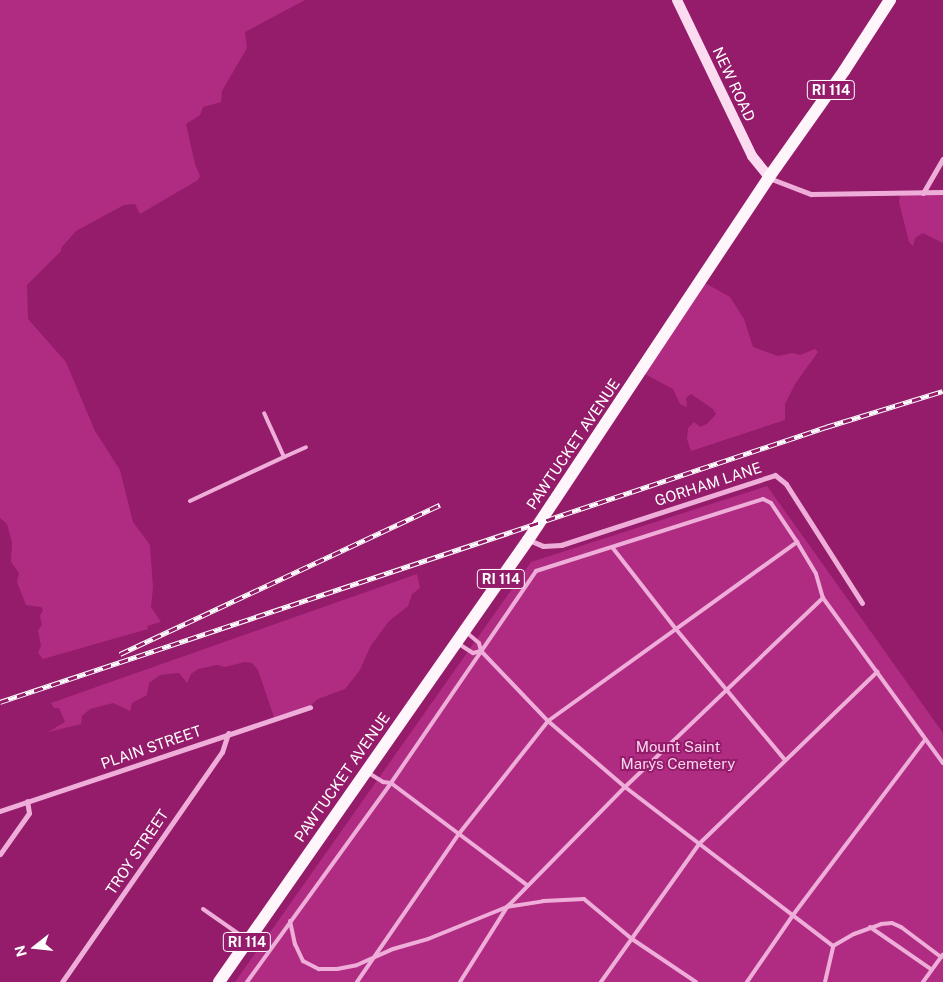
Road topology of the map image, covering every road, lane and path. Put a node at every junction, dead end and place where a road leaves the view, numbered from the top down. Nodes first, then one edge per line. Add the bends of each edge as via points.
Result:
1 (678, 0) edge
2 (890, 0) edge
3 (943, 160) edge
4 (769, 177) junction
5 (943, 192) edge
6 (923, 193) junction
7 (264, 413) dead end
8 (306, 447) dead end
9 (284, 457) junction
10 (190, 500) dead end
11 (528, 540) junction
12 (798, 542) junction
13 (612, 547) junction
14 (823, 598) junction
15 (862, 603) dead end
16 (675, 628) junction
17 (465, 631) junction
18 (456, 642) junction
19 (480, 651) junction
20 (877, 672) junction
21 (726, 690) junction
22 (310, 707) dead end
23 (548, 720) junction
24 (228, 733) junction
25 (925, 740) junction
26 (785, 760) junction
27 (943, 762) edge
28 (366, 771) junction
29 (391, 784) junction
30 (625, 787) junction
31 (28, 801) junction
32 (0, 811) edge
33 (458, 835) junction
34 (699, 844) junction
35 (0, 854) edge
36 (528, 886) junction
37 (507, 907) junction
38 (203, 909) dead end
39 (793, 915) junction
40 (290, 921) junction
41 (870, 928) junction
42 (632, 939) junction
43 (248, 941) junction
44 (833, 946) junction
45 (942, 956) edge
46 (373, 958) junction
47 (932, 970) junction
48 (925, 980) edge
49 (62, 982) edge
50 (218, 982) edge
51 (247, 982) edge
52 (357, 982) edge
53 (460, 982) edge
54 (601, 982) edge
55 (696, 982) edge
56 (746, 982) edge
57 (826, 982) edge
58 (932, 982) edge

1 - 4 street, NEW ROAD via 752,156
2 - 4 main road, PAWTUCKET AVENUE / RI 114
3 - 6 street
4 - 6 street via 811,194
4 - 11 main road, PAWTUCKET AVENUE / RI 114
5 - 6 street
7 - 9 lane
8 - 9 lane
9 - 10 lane
11 - 15 street, GORHAM LANE via 543,546 561,545 775,475 786,484
11 - 17 main road, PAWTUCKET AVENUE / RI 114
12 - 13 lane via 771,502 764,499
12 - 14 lane via 816,574
12 - 16 lane
13 - 16 lane
13 - 19 lane via 536,571
14 - 20 lane
14 - 21 lane
16 - 21 lane
16 - 23 lane
17 - 18 main road, PAWTUCKET AVENUE / RI 114
17 - 19 lane via 479,643
18 - 19 lane via 473,653
18 - 28 main road, PAWTUCKET AVENUE / RI 114
19 - 23 lane
19 - 29 lane
20 - 25 lane
20 - 26 lane
21 - 26 lane
21 - 30 lane
22 - 24 street, PLAIN STREET
23 - 30 lane
23 - 33 lane
24 - 31 street, PLAIN STREET
24 - 49 street, TROY STREET via 222,752
25 - 27 lane
25 - 39 lane
26 - 34 lane
28 - 29 lane
28 - 43 main road, PAWTUCKET AVENUE / RI 114
29 - 33 lane
29 - 40 lane
30 - 34 lane
30 - 36 lane
31 - 32 street, PLAIN STREET
31 - 35 street via 29,813
33 - 36 lane
33 - 46 lane
34 - 39 lane
34 - 42 lane
36 - 37 lane
37 - 42 lane via 543,901 584,900
37 - 46 lane
37 - 53 lane
38 - 43 lane
39 - 44 lane
39 - 56 lane
40 - 46 lane via 299,955 310,966 319,970 337,969
40 - 51 lane
41 - 44 lane
41 - 45 lane via 892,923
41 - 47 lane
42 - 54 lane
42 - 55 lane
43 - 50 main road, RI 114
44 - 57 lane
45 - 47 lane
46 - 52 lane
47 - 48 lane
48 - 58 lane

